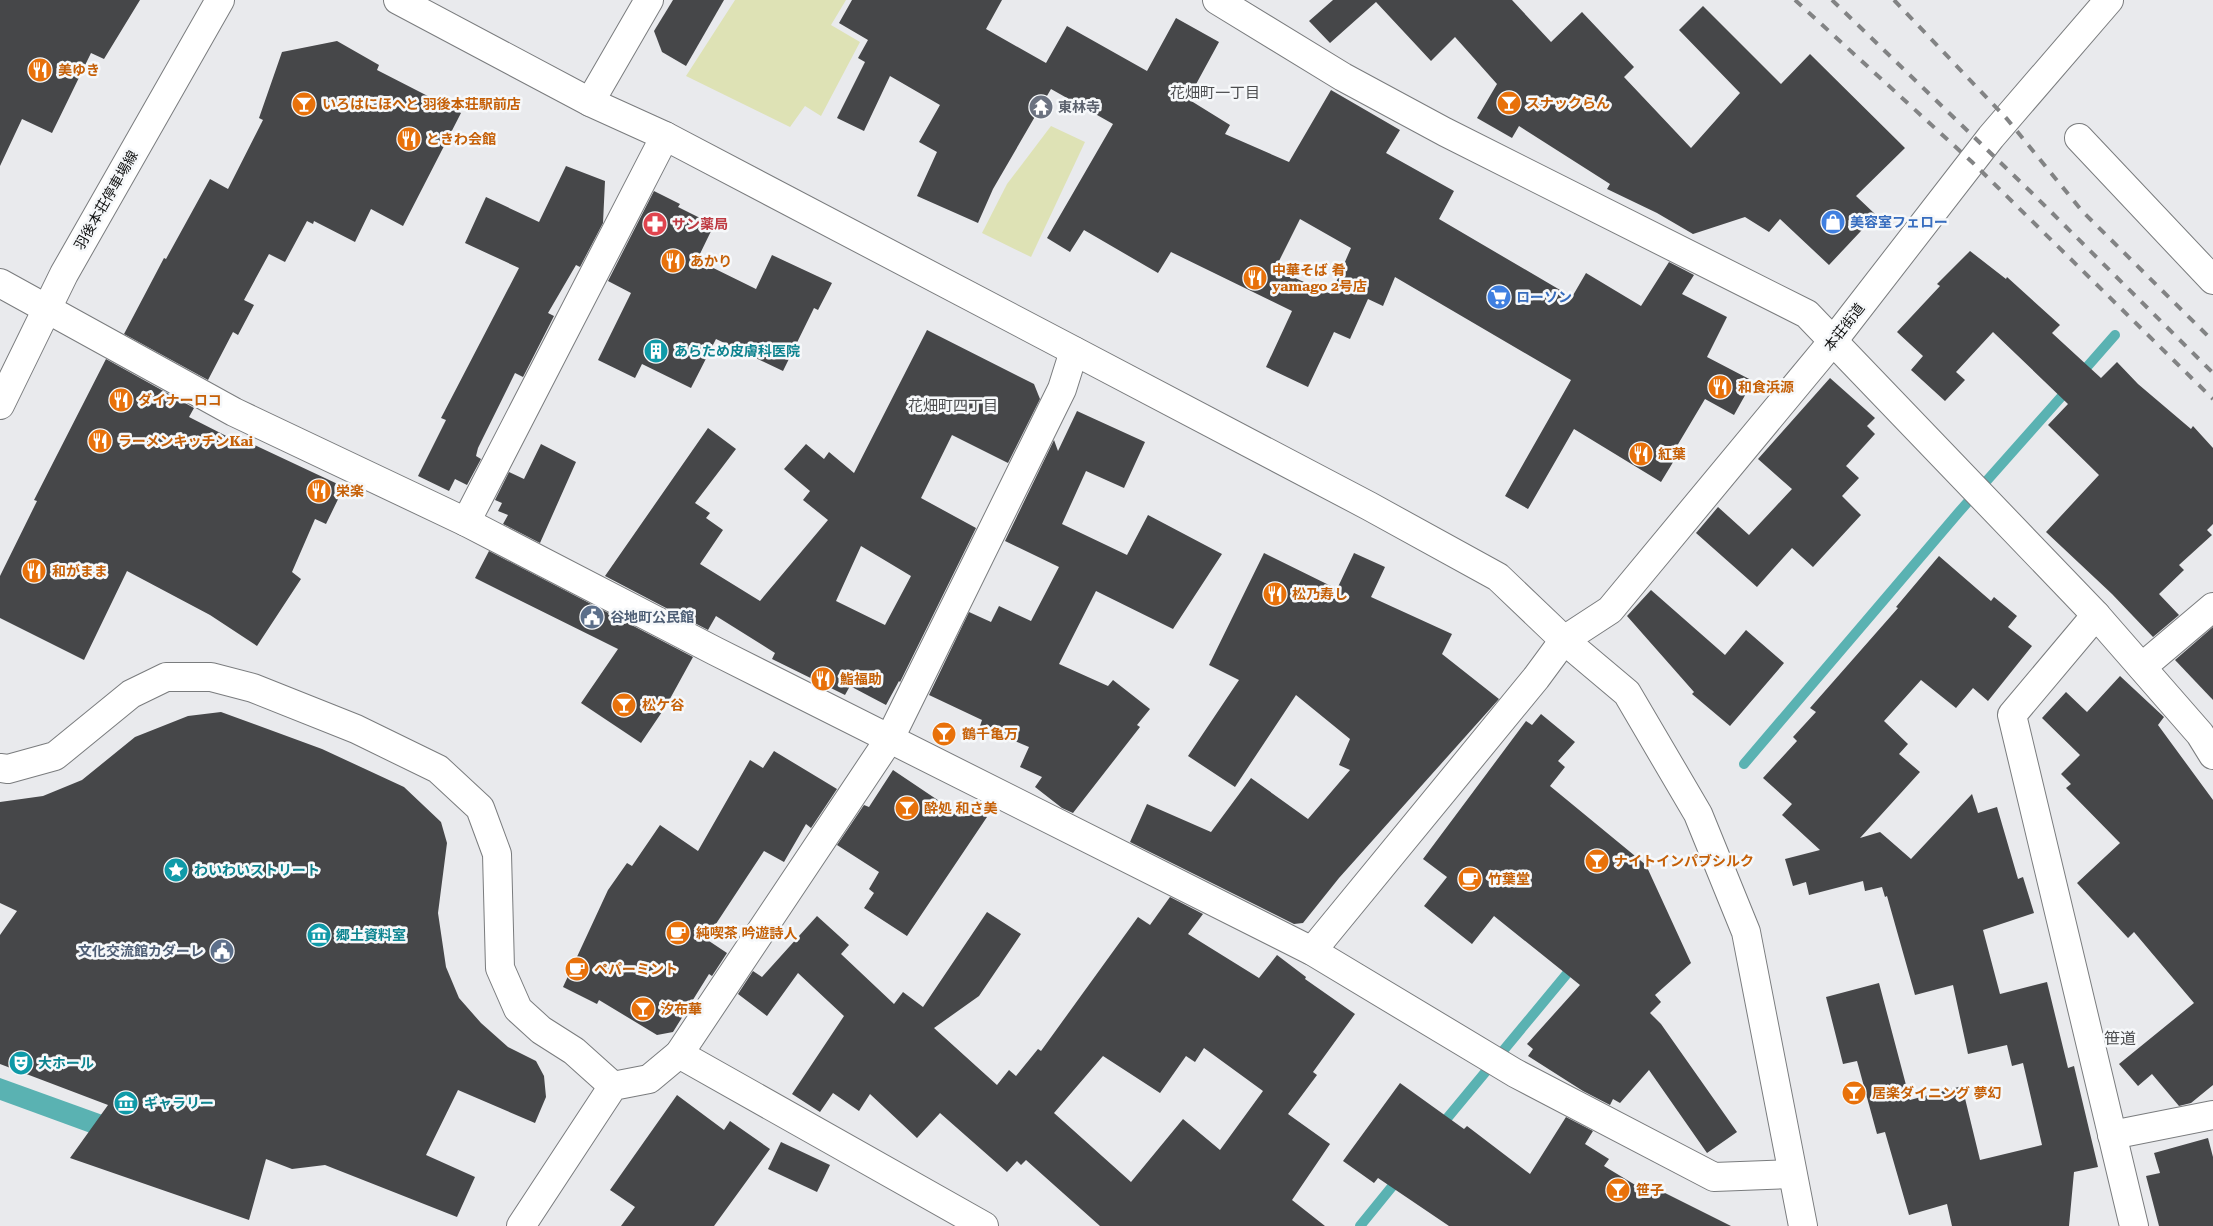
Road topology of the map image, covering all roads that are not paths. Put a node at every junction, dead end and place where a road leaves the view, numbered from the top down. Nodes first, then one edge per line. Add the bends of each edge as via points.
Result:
1 (220, 0) edge
2 (398, 0) edge
3 (649, 0) edge
4 (1216, 0) edge
5 (2109, 0) edge
6 (590, 102) junction
7 (665, 136) junction
8 (2079, 138) dead end
9 (2213, 280) edge
10 (0, 284) edge
11 (46, 308) junction
12 (1833, 341) junction
13 (1074, 351) junction
14 (0, 405) edge
15 (466, 522) junction
16 (2213, 607) edge
17 (2096, 615) junction
18 (1564, 640) junction
19 (2142, 668) junction
20 (890, 738) junction
21 (2213, 755) edge
22 (0, 768) edge
23 (1312, 951) junction
24 (679, 1054) junction
25 (613, 1086) junction
26 (2213, 1115) edge
27 (2112, 1135) junction
28 (1792, 1174) junction
29 (521, 1226) edge
30 (984, 1226) edge
31 (1803, 1226) edge
32 (2134, 1226) edge

1 - 11 street, 羽後本荘停車場線
2 - 6 street
3 - 6 street
4 - 12 street via 1343,77 1444,132 1807,314
5 - 12 street, 本荘街道 via 1988,142
6 - 7 street
7 - 13 street
7 - 15 street
8 - 9 street
10 - 11 street
11 - 14 street, 羽後本荘停車場線
11 - 15 street via 234,412
12 - 17 street
12 - 18 street, 本荘街道 via 1610,610
13 - 18 street via 1498,577
13 - 20 street via 1062,389
15 - 20 street
16 - 19 street
17 - 19 street
17 - 27 street via 2012,715
18 - 23 street
18 - 28 street via 1627,693 1698,814 1746,932
19 - 21 street via 2200,734
20 - 23 street
20 - 24 street
22 - 25 street via 8,769 55,756 131,694 166,677 211,676 253,688 356,729 438,769 480,808 497,854 500,968 518,1009 541,1030 574,1051
23 - 28 street via 1515,1073 1714,1177
24 - 25 street via 650,1079
24 - 30 street
25 - 29 street
26 - 27 street
27 - 32 street
28 - 31 street

